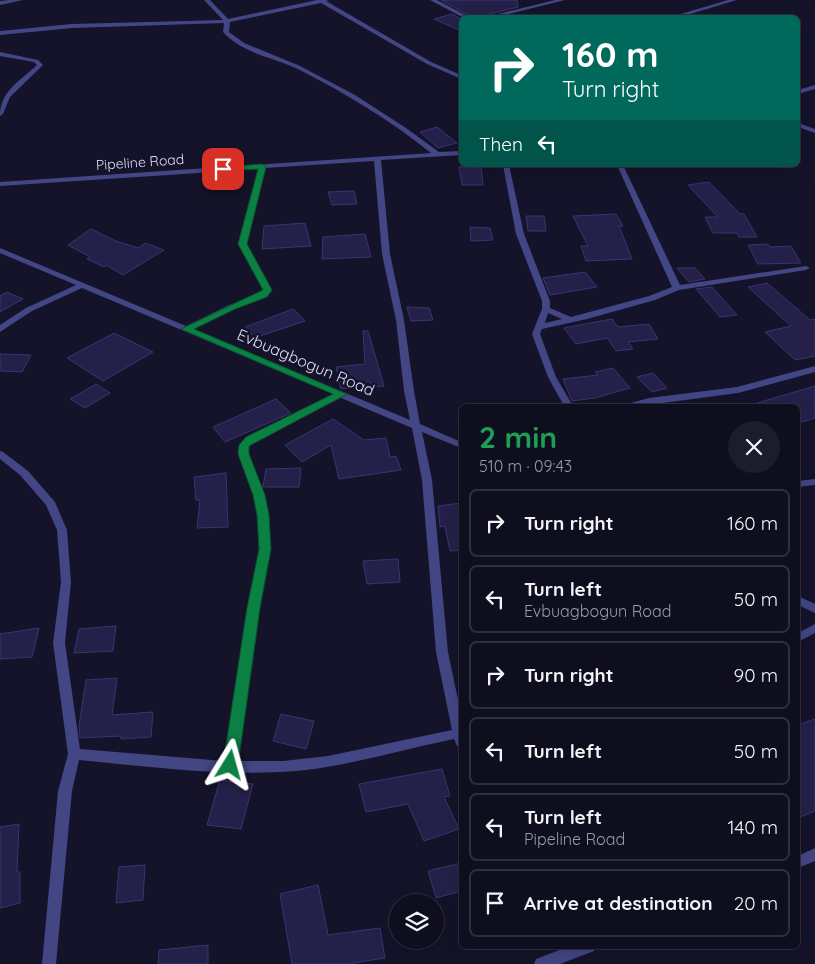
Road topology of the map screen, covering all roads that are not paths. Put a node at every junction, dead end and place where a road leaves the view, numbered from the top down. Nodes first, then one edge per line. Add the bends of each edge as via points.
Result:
1 (20, 0) edge
2 (207, 0) edge
3 (323, 0) edge
4 (433, 0) edge
5 (562, 0) edge
6 (734, 0) edge
7 (0, 3) edge
8 (463, 15) edge
9 (497, 15) edge
10 (680, 15) edge
11 (226, 21) junction
12 (0, 34) edge
13 (0, 54) edge
14 (459, 76) edge
15 (815, 87) edge
16 (800, 91) edge
17 (0, 114) edge
18 (800, 126) edge
19 (815, 131) edge
20 (459, 153) edge
21 (438, 155) junction
22 (377, 158) junction
23 (262, 167) junction
24 (506, 167) edge
25 (621, 167) edge
26 (0, 184) edge
27 (0, 250) edge
28 (806, 268) dead end
29 (82, 285) junction
30 (677, 288) junction
31 (546, 309) junction
32 (570, 320) junction
33 (538, 327) junction
34 (0, 329) edge
35 (186, 329) junction
36 (815, 369) edge
37 (341, 394) junction
38 (567, 404) edge
39 (638, 404) edge
40 (417, 426) junction
41 (459, 444) edge
42 (0, 454) edge
43 (815, 482) edge
44 (800, 484) edge
45 (800, 601) edge
46 (815, 609) edge
47 (815, 628) edge
48 (800, 637) edge
49 (459, 731) edge
50 (459, 736) edge
51 (74, 754) junction
52 (230, 765) junction
53 (815, 854) edge
54 (800, 861) edge
55 (567, 950) edge
56 (49, 964) edge
57 (541, 964) edge

1 - 7 street
2 - 11 street
3 - 11 street
3 - 14 street via 429,63
4 - 8 street
5 - 9 street
6 - 10 street
11 - 12 street via 72,26
11 - 21 street via 226,32 245,47 295,66 349,93 400,124
13 - 17 street via 36,61 40,65 7,96
15 - 16 street
18 - 19 street
20 - 21 street, Pipeline Road
21 - 22 street, Pipeline Road
22 - 23 street, Pipeline Road
22 - 40 street via 386,254
23 - 26 street, Pipeline Road
23 - 35 street via 243,244 268,290 264,295
24 - 31 street via 520,234
25 - 30 street
27 - 29 street, Evbuagbogun Road
28 - 30 street
29 - 34 street via 33,307
29 - 35 street, Evbuagbogun Road
30 - 32 street
31 - 32 street
31 - 33 street
32 - 33 street
33 - 38 street via 539,344
35 - 37 street, Evbuagbogun Road
36 - 39 street via 738,390
37 - 40 street, Evbuagbogun Road
37 - 52 street via 244,445 243,454 260,502 265,549
40 - 41 street, Evbuagbogun Road
40 - 49 street via 433,534 442,652
42 - 51 street via 24,474 50,504 62,530 66,582 59,643
43 - 44 street
45 - 46 street
47 - 48 street
50 - 52 street via 362,756 283,766
51 - 52 street
51 - 56 street via 65,791
53 - 54 street
55 - 57 street

